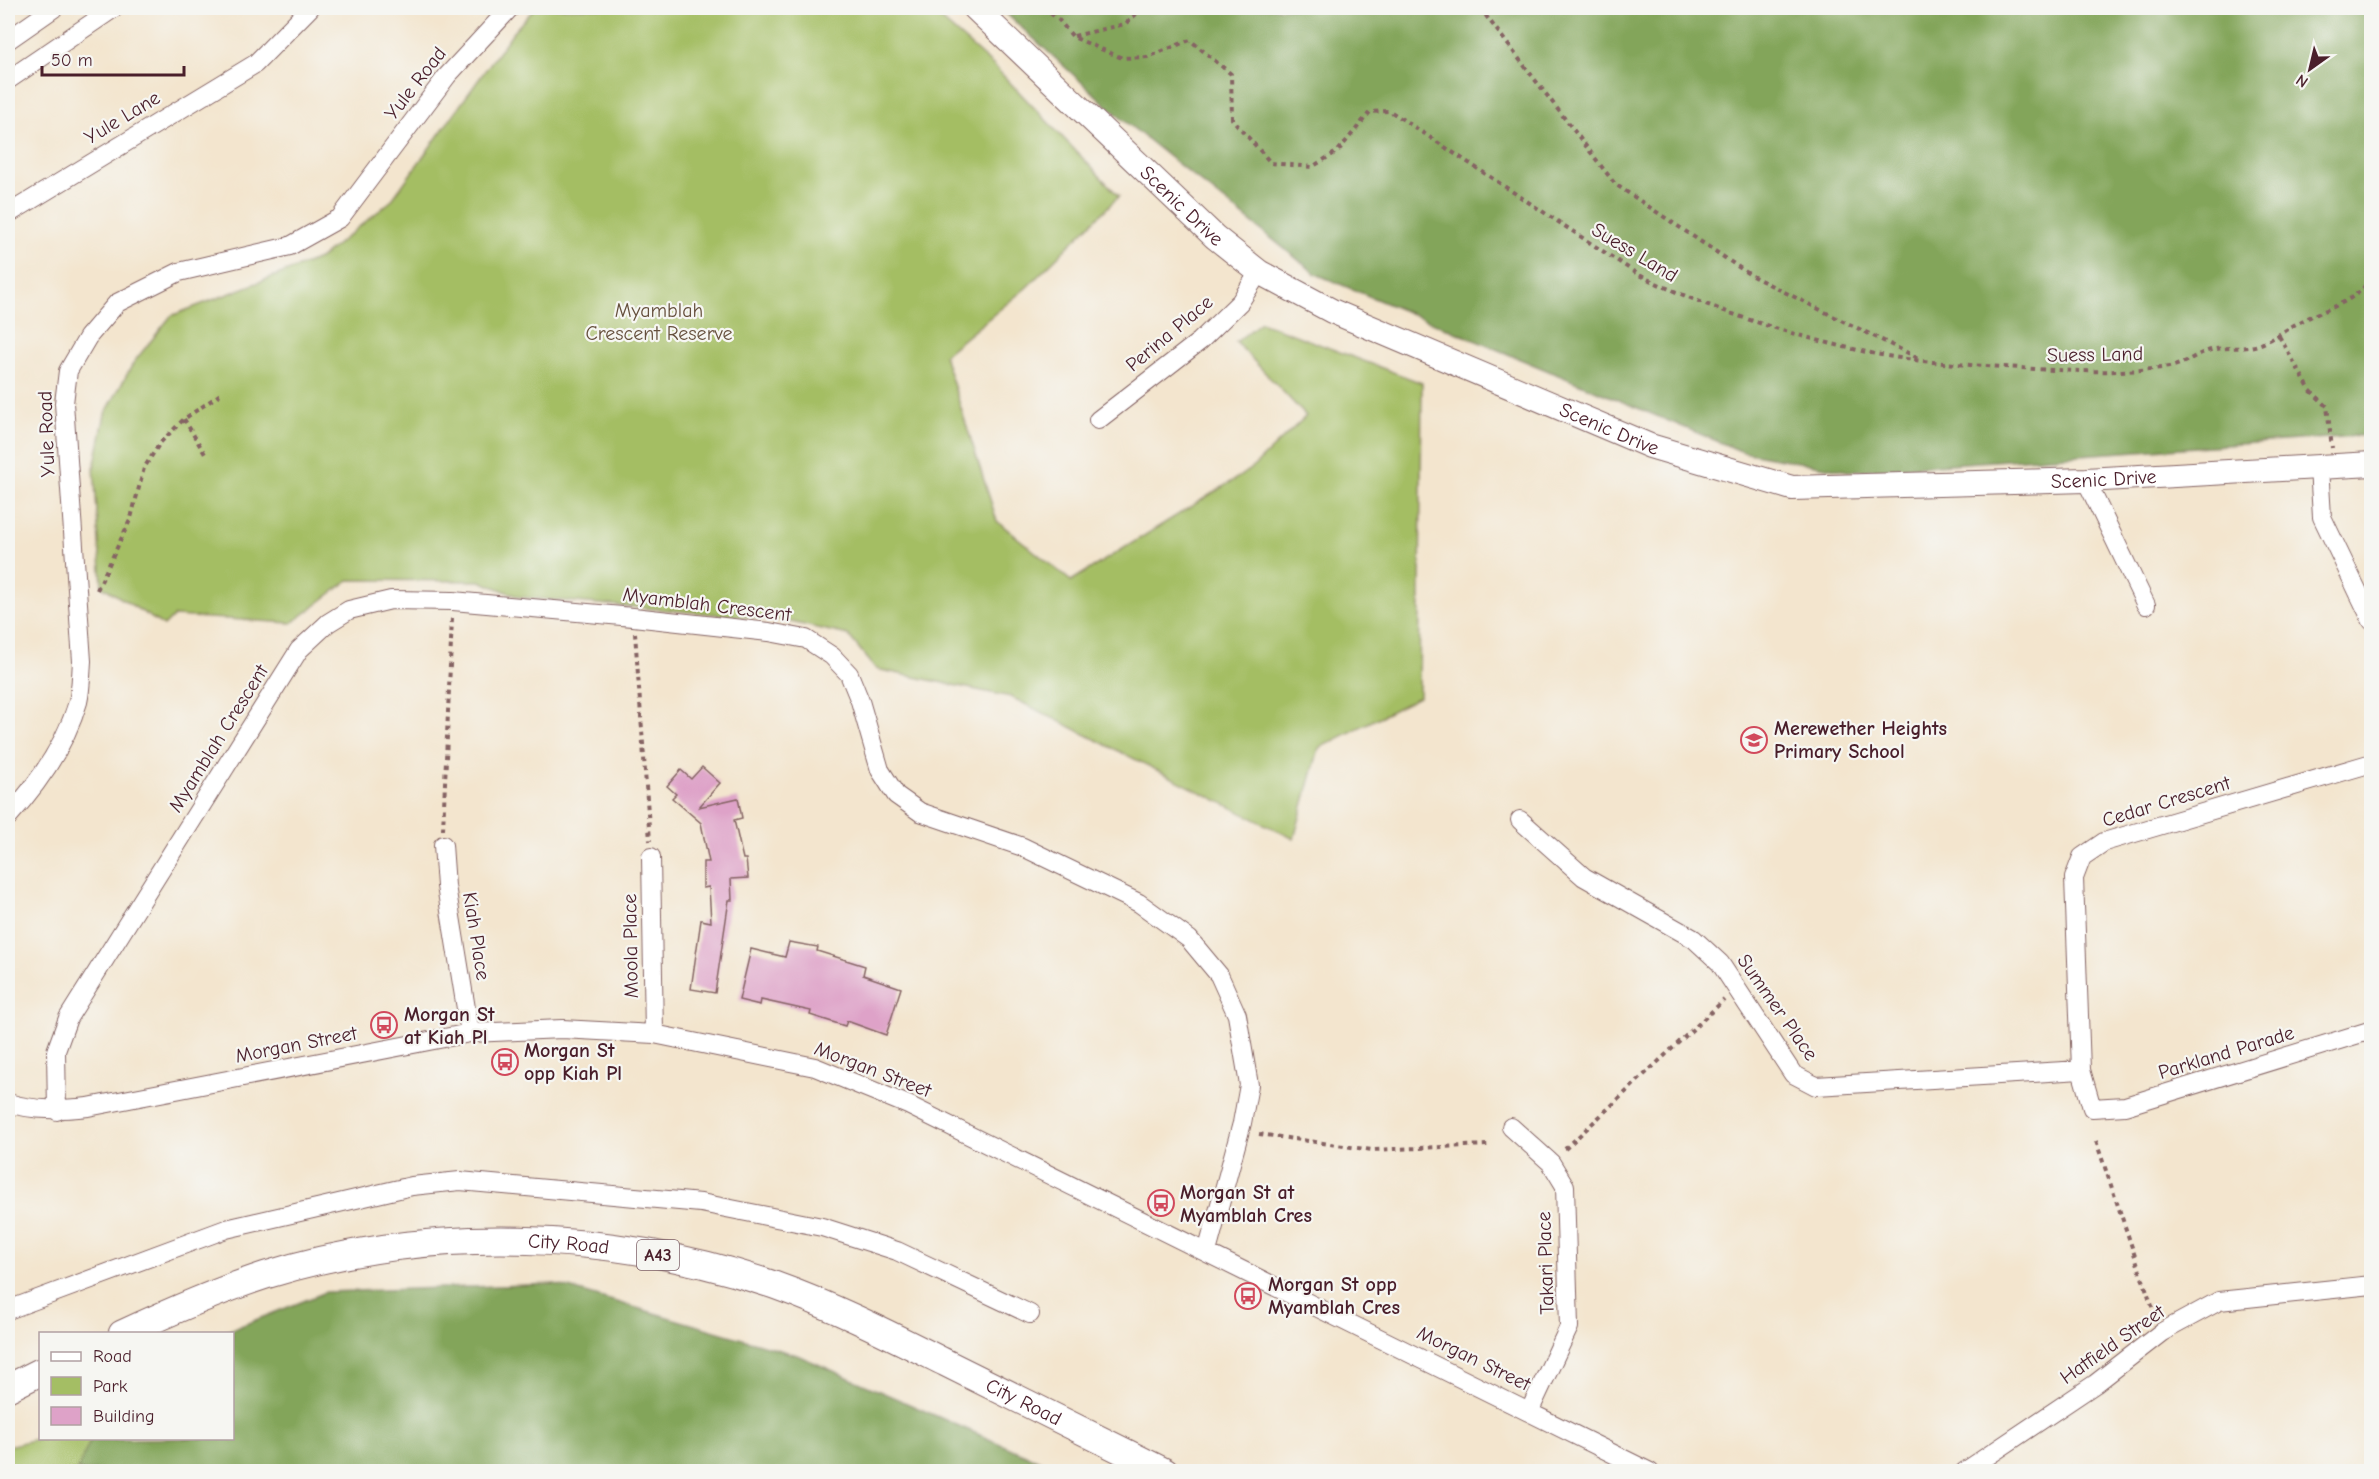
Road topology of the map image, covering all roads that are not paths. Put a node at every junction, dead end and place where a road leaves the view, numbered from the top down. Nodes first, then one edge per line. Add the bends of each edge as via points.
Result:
1 (54, 8) edge
2 (114, 8) edge
3 (310, 8) edge
4 (510, 8) edge
5 (975, 8) edge
6 (8, 40) edge
7 (8, 80) edge
8 (8, 214) edge
9 (1259, 272) junction
10 (1098, 420) dead end
11 (2372, 464) edge
12 (2326, 466) junction
13 (2086, 480) junction
14 (2146, 605) dead end
15 (2372, 621) edge
16 (2372, 763) edge
17 (8, 817) edge
18 (1520, 820) dead end
19 (443, 845) road end
20 (651, 856) road end
21 (2372, 1030) edge
22 (470, 1033) junction
23 (654, 1034) junction
24 (2080, 1070) junction
25 (8, 1103) edge
26 (2092, 1108) joint
27 (57, 1111) junction
28 (1511, 1126) dead end
29 (1207, 1252) junction
30 (2372, 1285) edge
31 (8, 1310) edge
32 (1030, 1314) dead end
33 (126, 1332) edge
34 (39, 1372) edge
35 (8, 1388) edge
36 (1530, 1410) junction
37 (1165, 1472) edge
38 (1650, 1472) edge
39 (1964, 1472) edge

1 - 6 street
2 - 7 street
3 - 8 street, Yule Lane via 255,63
4 - 17 street, Yule Road via 447,76 340,218 291,246 179,272 117,303 88,337 68,371 64,403 82,661 78,701 53,758
5 - 9 main road, Scenic Drive via 1215,237
9 - 10 street, Perina Place via 1240,302 1200,341
9 - 13 main road, Scenic Drive via 1332,311 1650,446 1792,488
11 - 12 main road, Scenic Drive
12 - 13 main road, Scenic Drive
12 - 15 street via 2322,517
13 - 14 street
16 - 24 street, Cedar Crescent via 2104,842 2082,857 2074,878
18 - 24 street, Summer Place via 1584,877 1694,939 1720,963 1793,1074 1816,1086
19 - 22 street, Kiah Place
20 - 23 street, Moola Place
21 - 26 street, Parkland Parade via 2125,1106
22 - 23 street, Morgan Street via 562,1029
22 - 27 street, Morgan Street
23 - 29 street, Morgan Street via 815,1067 909,1105
24 - 26 street, Cedar Crescent
25 - 27 street, Morgan Street
27 - 29 street, Myamblah Crescent via 56,1050 68,1018 299,650 328,622 349,610 391,600 453,601 769,632 806,639 832,656 849,674 880,770 896,795 920,812 1023,847 1139,903 1189,939 1219,975 1237,1015 1249,1085
28 - 36 street, Takari Place via 1551,1163 1565,1186 1569,1327
29 - 36 street, Morgan Street
30 - 39 street, Hatfield Street via 2220,1301 2162,1332 2095,1384
31 - 32 street via 226,1228 412,1186 460,1181 701,1203 822,1227 897,1251
33 - 37 highway, City Road / A43 via 209,1295 267,1275 405,1245 478,1240 618,1247 774,1286 861,1321
34 - 35 highway
36 - 38 street, Morgan Street

